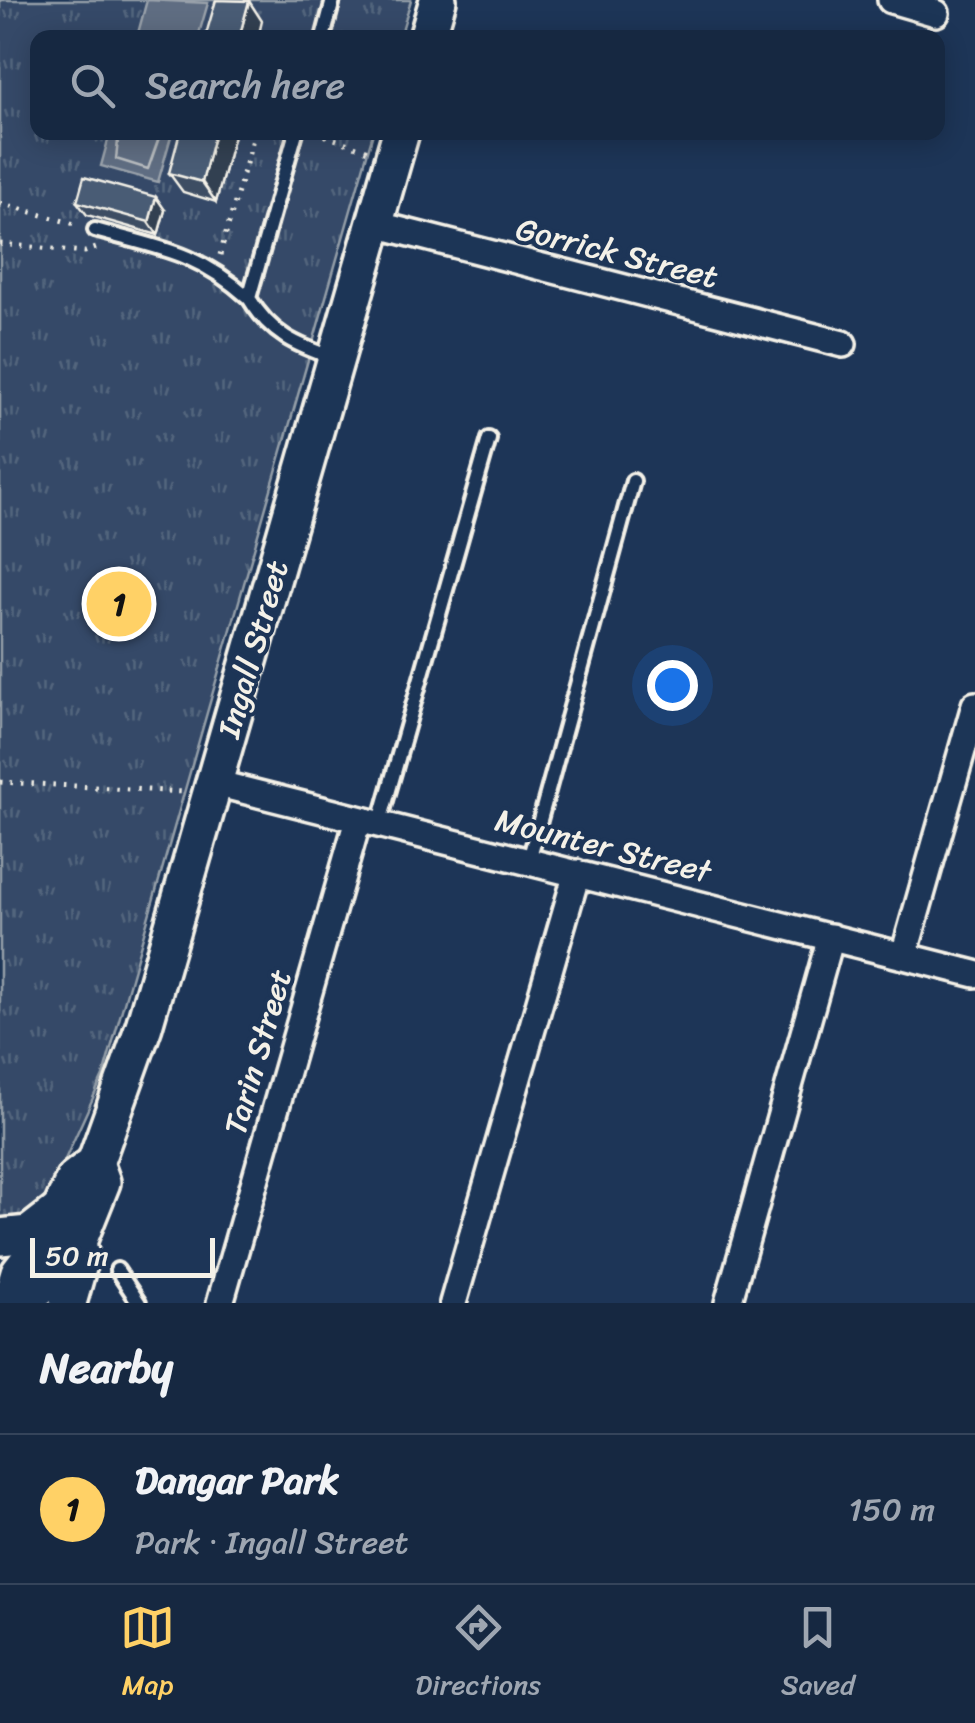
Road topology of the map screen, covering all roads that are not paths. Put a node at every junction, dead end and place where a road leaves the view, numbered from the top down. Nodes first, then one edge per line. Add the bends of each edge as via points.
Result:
1 (333, 0) edge
2 (438, 0) edge
3 (891, 0) edge
4 (936, 13) dead end
5 (325, 30) edge
6 (430, 30) edge
7 (294, 140) edge
8 (399, 140) edge
9 (375, 224) junction
10 (96, 230) road end
11 (249, 298) junction
12 (842, 344) dead end
13 (336, 359) junction
14 (489, 440) dead end
15 (633, 481) dead end
16 (975, 704) edge
17 (201, 788) junction
18 (369, 822) junction
19 (529, 860) junction
20 (577, 872) junction
21 (831, 937) junction
22 (904, 956) junction
23 (975, 974) edge
24 (95, 1163) junction
25 (61, 1210) junction
26 (0, 1237) edge
27 (78, 1242) junction
28 (116, 1270) dead end
29 (7, 1297) edge
30 (68, 1303) edge
31 (139, 1303) edge
32 (220, 1303) edge
33 (453, 1303) edge
34 (728, 1303) edge

1 - 5 lane
2 - 6 main road
3 - 4 street
7 - 11 lane
8 - 9 main road, Ingall Street
9 - 12 street, Gorrick Street
9 - 13 main road, Ingall Street
10 - 11 lane via 216,269
11 - 13 lane via 264,324 289,342
13 - 17 main road, Ingall Street
14 - 18 lane, Tarin Street
15 - 19 lane
16 - 22 street
17 - 18 street, Mounter Street
17 - 24 main road, Ingall Street via 144,1026
18 - 19 street, Mounter Street
18 - 32 street, Tarin Street
19 - 20 street, Mounter Street
20 - 21 street, Mounter Street
20 - 33 street
21 - 22 street, Mounter Street
21 - 34 street
22 - 23 street, Mounter Street
24 - 25 main road, Ingall Street via 74,1179
24 - 27 main road, Ingall Street via 102,1182
25 - 26 main road, Ingall Street via 29,1234
25 - 29 main road, Ingall Street
27 - 29 main road, Ingall Street via 42,1287
27 - 30 main road, Ingall Street via 81,1257
28 - 31 lane

